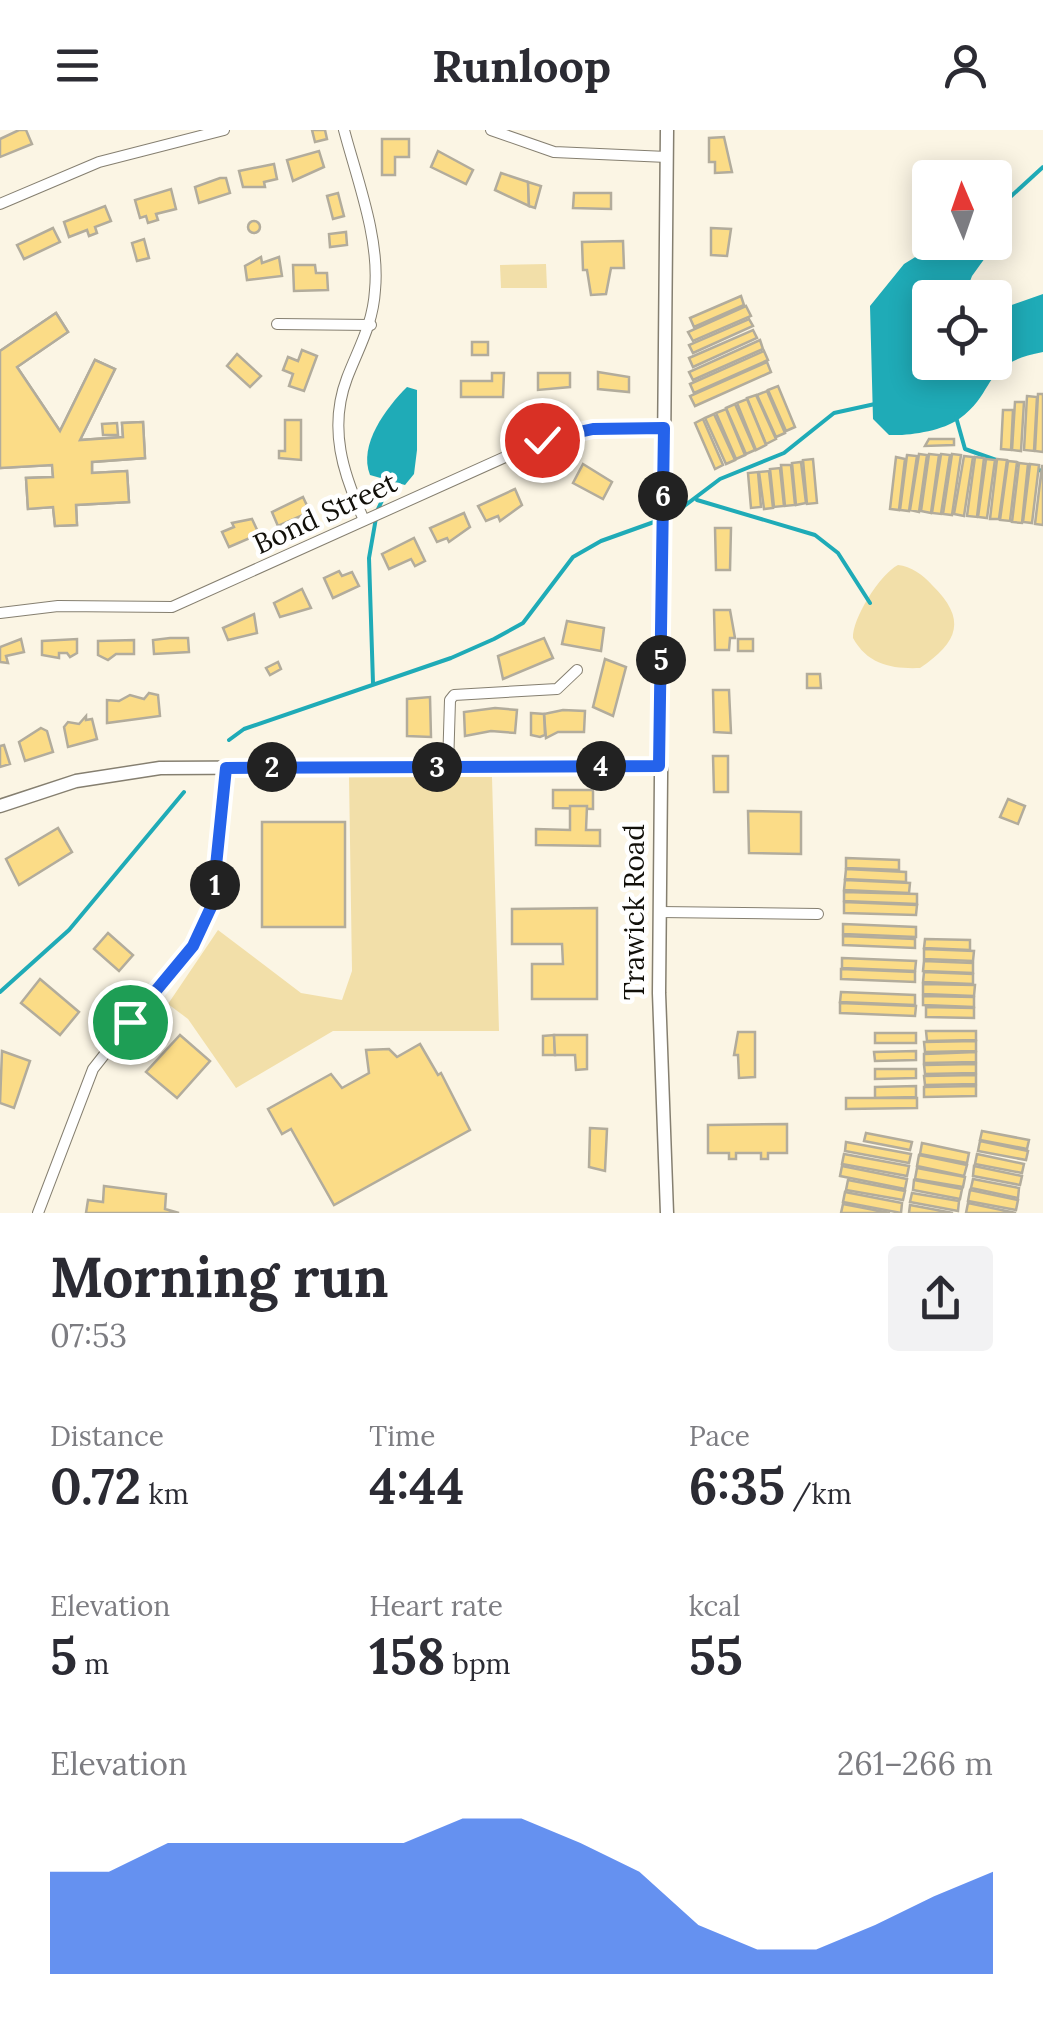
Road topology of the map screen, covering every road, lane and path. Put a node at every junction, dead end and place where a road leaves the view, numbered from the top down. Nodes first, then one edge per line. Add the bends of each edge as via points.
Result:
1 (224, 130) edge
2 (344, 130) edge
3 (492, 130) edge
4 (667, 130) edge
5 (667, 157) junction
6 (0, 204) edge
7 (277, 324) dead end
8 (371, 325) junction
9 (664, 428) junction
10 (364, 520) junction
11 (0, 612) edge
12 (577, 670) dead end
13 (659, 766) junction
14 (448, 767) junction
15 (226, 768) junction
16 (0, 806) edge
17 (660, 912) junction
18 (818, 914) dead end
19 (38, 1213) edge
20 (667, 1213) edge

1 - 6 street via 100,162
2 - 8 street via 374,258
3 - 5 street via 554,152
4 - 5 street, Trawick Road
5 - 9 street, Trawick Road
7 - 8 street
8 - 10 street via 346,381 338,445 341,469
9 - 10 street, Bond Street via 593,429 542,440
9 - 13 street, Trawick Road
10 - 11 street, Bond Street via 172,607
12 - 14 street via 557,690 454,695
13 - 14 street
13 - 17 street, Trawick Road
14 - 15 street
15 - 16 street via 104,775
15 - 19 street via 207,918 193,946 92,1070
17 - 18 street
17 - 20 street, Trawick Road

